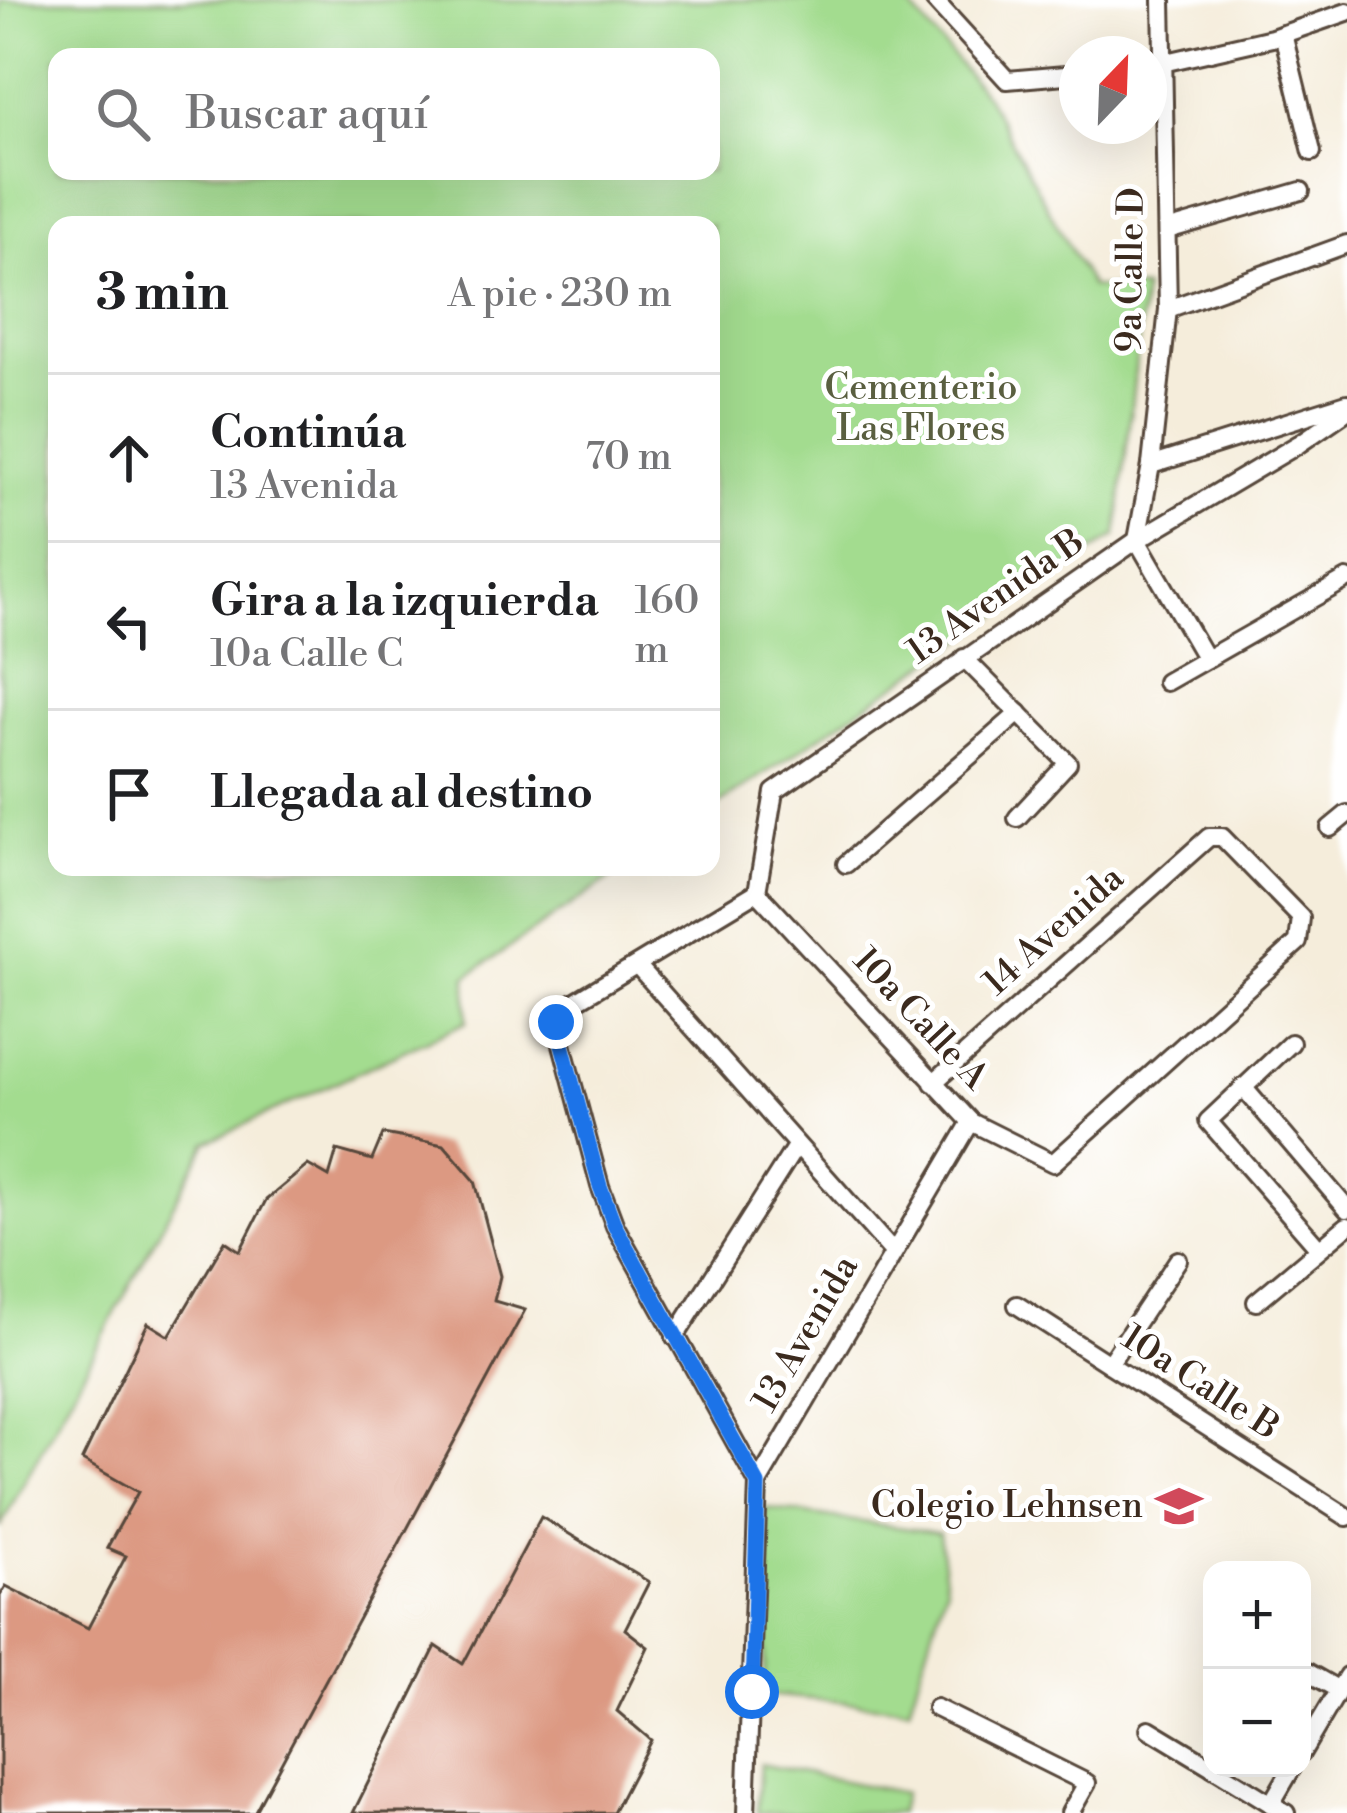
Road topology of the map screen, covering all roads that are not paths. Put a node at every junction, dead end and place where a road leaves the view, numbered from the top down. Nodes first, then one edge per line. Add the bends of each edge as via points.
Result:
1 (934, 0) edge
2 (1162, 0) edge
3 (1347, 12) edge
4 (1282, 34) junction
5 (1159, 36) edge
6 (1167, 63) edge
7 (1059, 76) edge
8 (1161, 144) edge
9 (1312, 152) dead end
10 (1301, 191) dead end
11 (1167, 230) junction
12 (1347, 244) edge
13 (1168, 309) junction
14 (1347, 407) edge
15 (1151, 465) junction
16 (1137, 540) junction
17 (1347, 579) edge
18 (964, 658) junction
19 (1207, 659) junction
20 (1166, 682) dead end
21 (1019, 713) junction
22 (1347, 814) edge
23 (1017, 818) dead end
24 (1330, 828) dead end
25 (845, 864) dead end
26 (757, 892) junction
27 (637, 965) junction
28 (1291, 1043) dead end
29 (933, 1083) junction
30 (1243, 1087) junction
31 (971, 1122) junction
32 (796, 1146) junction
33 (1057, 1162) joint
34 (1347, 1209) edge
35 (1347, 1226) edge
36 (1318, 1247) junction
37 (892, 1250) junction
38 (1178, 1260) dead end
39 (1256, 1302) dead end
40 (1017, 1305) dead end
41 (675, 1337) junction
42 (1109, 1364) junction
43 (758, 1484) junction
44 (1347, 1516) edge
45 (1311, 1672) edge
46 (1343, 1683) edge
47 (936, 1708) dead end
48 (1149, 1729) dead end
49 (1311, 1737) edge
50 (1203, 1762) edge
51 (1227, 1777) edge
52 (1289, 1777) edge
53 (1278, 1808) edge
54 (746, 1813) edge
55 (1070, 1813) edge

1 - 7 street via 1002,76
2 - 5 street, 9a Calle D
3 - 4 street
4 - 6 street
4 - 9 street
8 - 11 street, 9a Calle D
10 - 11 street
11 - 13 street, 9a Calle D
12 - 13 street
13 - 15 street, 9a Calle D
14 - 15 street
14 - 16 street, 13 Avenida B
15 - 16 street, 9a Calle D
16 - 18 street, 13 Avenida B
16 - 19 street
17 - 19 street
18 - 21 street
18 - 26 street, 13 Avenida B via 772,794
19 - 20 street
21 - 23 street via 1068,763
21 - 25 street
22 - 24 street
26 - 27 street
26 - 29 street, 10a Calle A
27 - 32 street
27 - 41 street via 561,1010 556,1022 615,1226
28 - 30 street
29 - 31 street, 10a Calle A
29 - 33 street, 14 Avenida via 1209,837 1222,837 1301,918 1298,942
30 - 34 street
30 - 36 street via 1208,1120
31 - 33 street, 10a Calle A
31 - 37 street, 13 Avenida
32 - 37 street
32 - 41 street
35 - 36 street
36 - 39 street
37 - 43 street, 13 Avenida
38 - 42 street
40 - 42 street, 10a Calle B
41 - 43 street
42 - 44 street, 10a Calle B
43 - 54 street, 13 Avenida
45 - 46 street
46 - 49 street
47 - 55 street via 1087,1783
48 - 50 street
51 - 53 street
52 - 53 street

